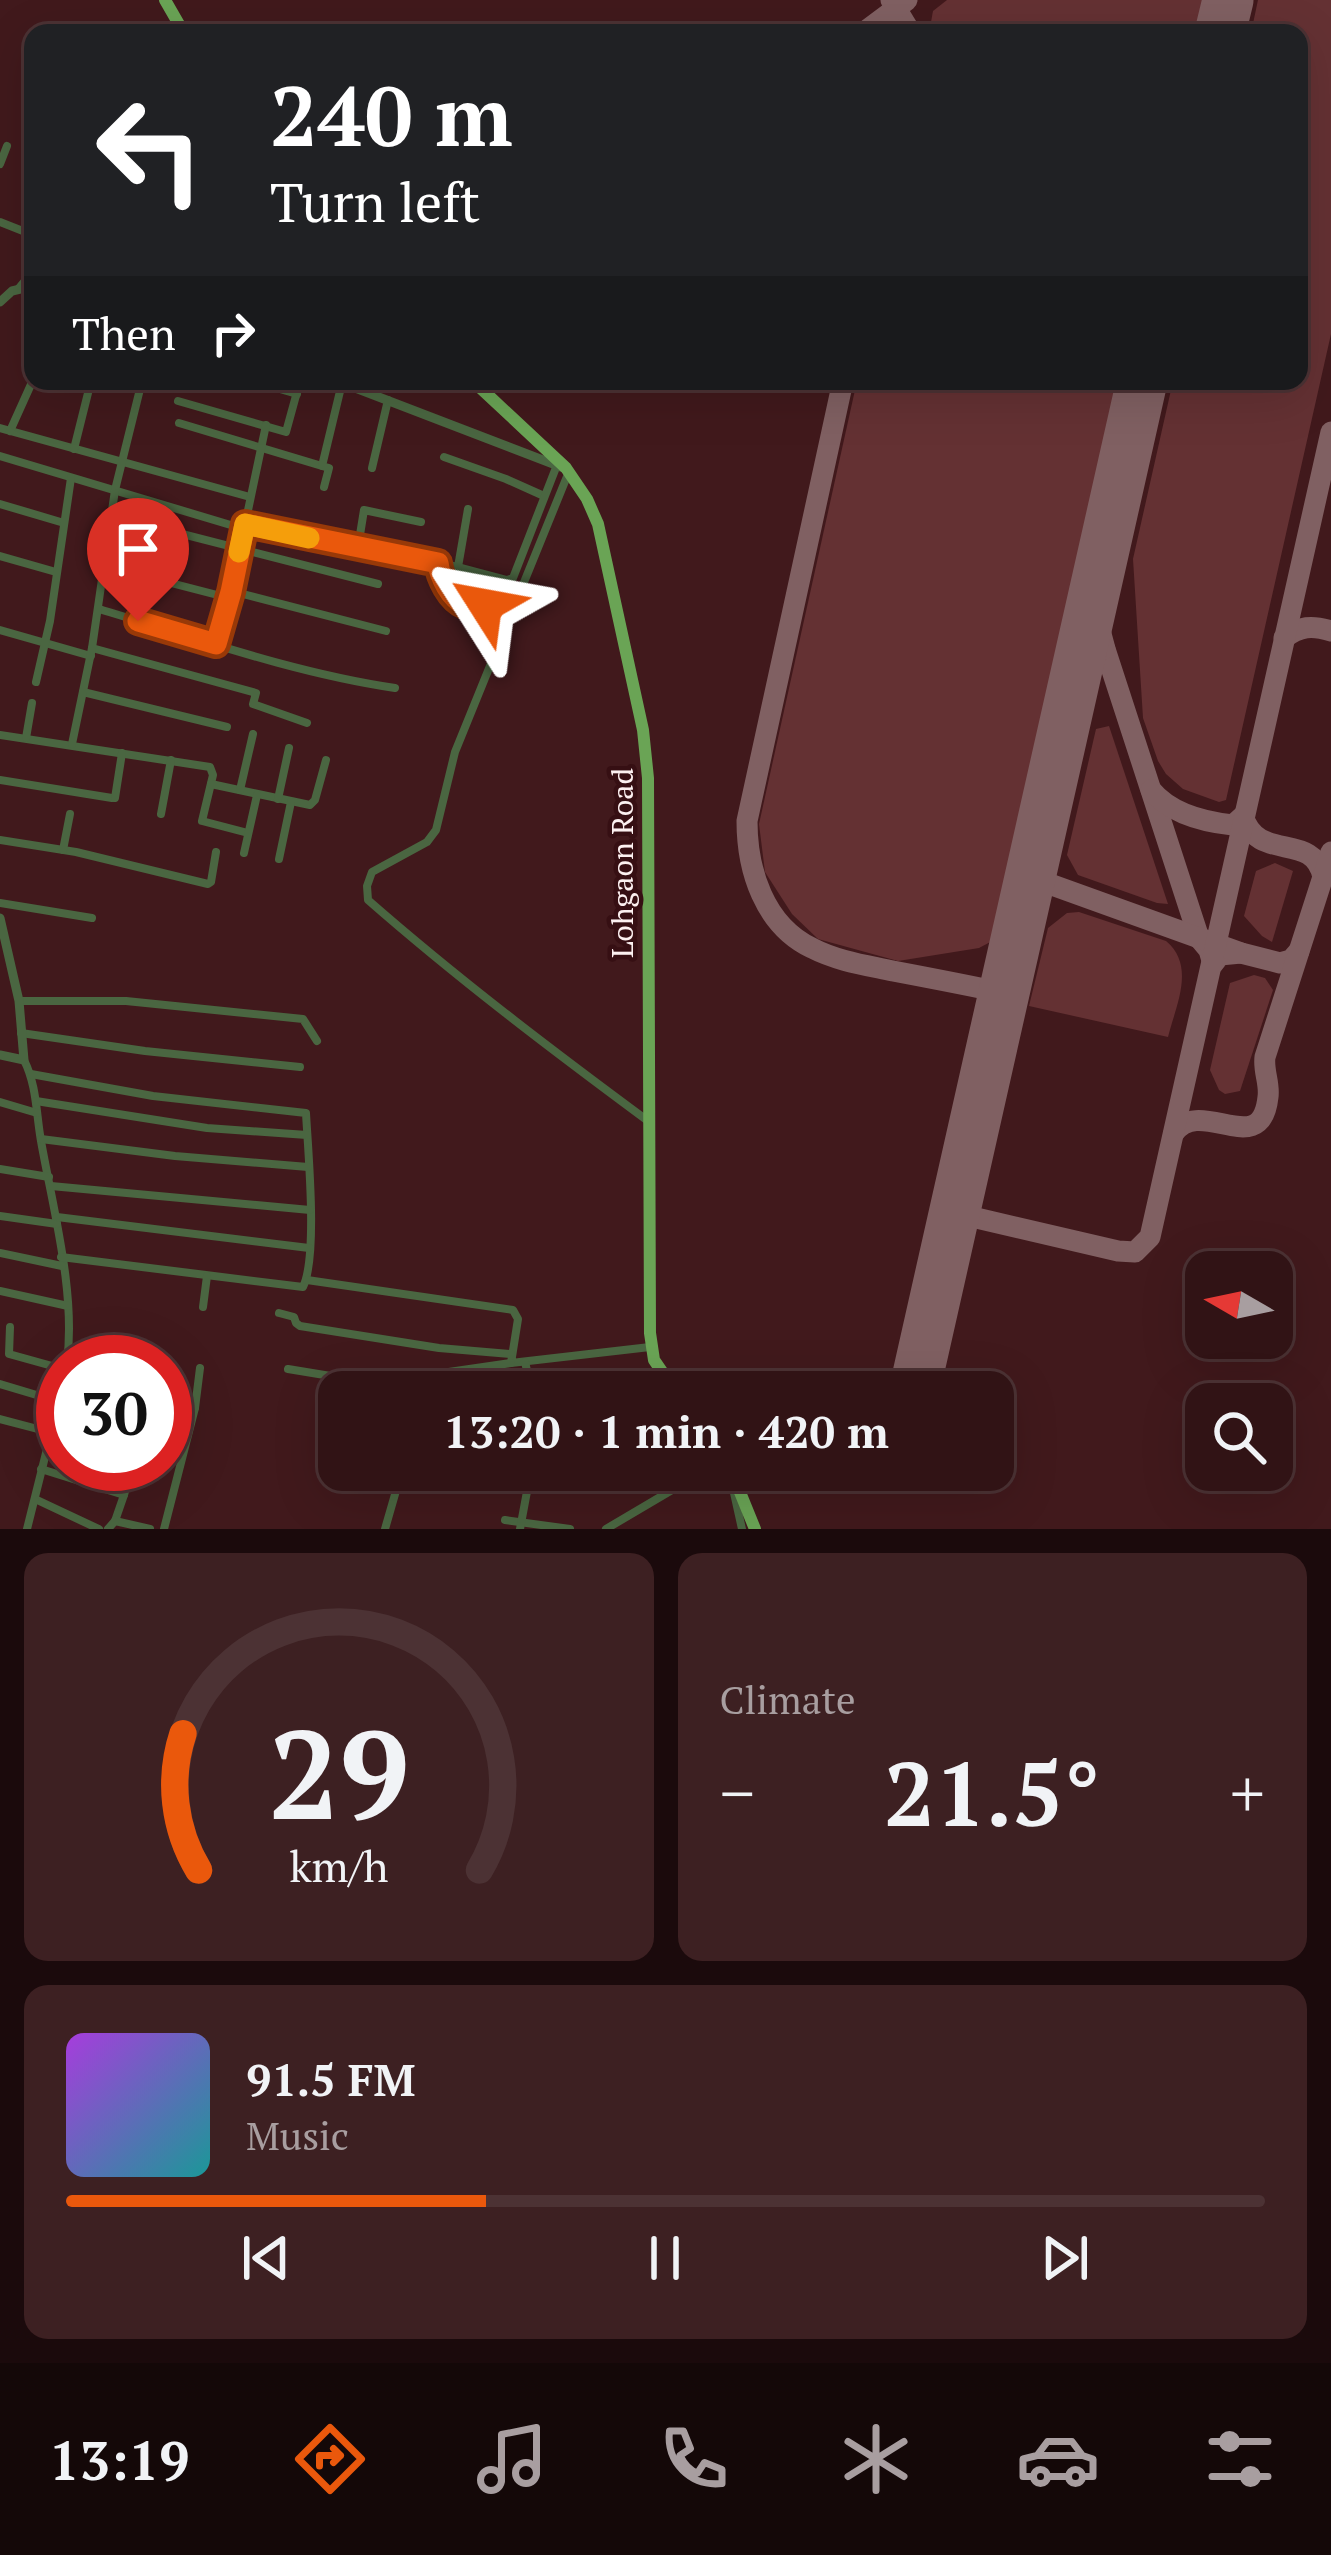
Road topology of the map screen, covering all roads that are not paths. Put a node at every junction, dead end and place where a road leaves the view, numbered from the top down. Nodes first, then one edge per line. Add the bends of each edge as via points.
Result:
1 (7, 146) dead end
2 (0, 164) edge
3 (24, 282) edge
4 (24, 287) edge
5 (19, 288) junction
6 (0, 302) edge
7 (27, 390) edge
8 (89, 390) edge
9 (140, 390) edge
10 (283, 390) edge
11 (298, 390) edge
12 (337, 390) edge
13 (361, 390) edge
14 (482, 390) edge
15 (297, 394) junction
16 (388, 400) junction
17 (178, 401) dead end
18 (179, 423) dead end
19 (266, 425) junction
20 (5, 429) edge
21 (260, 447) junction
22 (74, 448) junction
23 (0, 456) edge
24 (444, 458) dead end
25 (121, 462) junction
26 (322, 466) junction
27 (372, 468) dead end
28 (564, 468) junction
29 (71, 478) junction
30 (324, 488) dead end
31 (116, 490) junction
32 (544, 496) junction
33 (250, 497) junction
34 (0, 504) edge
35 (468, 509) dead end
36 (112, 516) junction
37 (421, 522) dead end
38 (64, 523) junction
39 (244, 526) junction
40 (358, 548) junction
41 (239, 550) junction
42 (0, 556) edge
43 (438, 563) junction
44 (105, 566) junction
45 (458, 567) junction
46 (57, 572) junction
47 (507, 580) junction
48 (378, 584) dead end
49 (230, 595) junction
50 (99, 609) junction
51 (0, 630) edge
52 (386, 631) dead end
53 (46, 643) junction
54 (216, 644) junction
55 (92, 652) junction
56 (37, 682) dead end
57 (395, 688) dead end
58 (83, 692) junction
59 (32, 703) dead end
60 (308, 723) dead end
61 (227, 727) dead end
62 (253, 734) dead end
63 (0, 735) edge
64 (26, 738) junction
65 (72, 744) junction
66 (290, 748) dead end
67 (122, 753) junction
68 (171, 760) junction
69 (326, 760) dead end
70 (0, 780) edge
71 (211, 784) junction
72 (240, 790) junction
73 (257, 795) junction
74 (278, 800) junction
75 (291, 802) junction
76 (70, 814) dead end
77 (161, 814) dead end
78 (248, 832) junction
79 (0, 840) edge
80 (63, 850) junction
81 (216, 852) dead end
82 (244, 853) dead end
83 (279, 859) dead end
84 (0, 903) edge
85 (0, 918) edge
86 (92, 918) dead end
87 (19, 1001) junction
88 (21, 1033) junction
89 (317, 1041) dead end
90 (0, 1055) edge
91 (24, 1060) junction
92 (300, 1067) dead end
93 (31, 1074) junction
94 (36, 1101) junction
95 (0, 1102) edge
96 (38, 1113) junction
97 (648, 1121) junction
98 (307, 1135) junction
99 (40, 1139) junction
100 (308, 1167) junction
101 (0, 1169) edge
102 (50, 1181) junction
103 (310, 1210) junction
104 (0, 1216) edge
105 (57, 1221) junction
106 (309, 1248) junction
107 (0, 1253) edge
108 (61, 1262) junction
109 (207, 1276) junction
110 (307, 1280) junction
111 (0, 1291) edge
112 (68, 1306) junction
113 (203, 1307) dead end
114 (279, 1313) dead end
115 (10, 1327) dead end
116 (67, 1335) edge
117 (650, 1347) junction
118 (36, 1359) edge
119 (511, 1359) junction
120 (525, 1361) junction
121 (200, 1368) dead end
122 (288, 1369) dead end
123 (452, 1371) edge
124 (527, 1371) edge
125 (662, 1371) edge
126 (318, 1374) edge
127 (0, 1384) edge
128 (36, 1395) edge
129 (192, 1407) edge
130 (196, 1408) junction
131 (0, 1419) edge
132 (36, 1425) edge
133 (36, 1490) edge
134 (109, 1491) edge
135 (125, 1491) edge
136 (396, 1491) edge
137 (527, 1491) edge
138 (670, 1491) edge
139 (733, 1491) edge
140 (740, 1491) edge
141 (124, 1496) junction
142 (34, 1499) junction
143 (506, 1520) dead end
144 (107, 1526) edge
145 (521, 1526) edge
146 (27, 1528) edge
147 (150, 1529) edge
148 (164, 1529) edge
149 (385, 1529) edge
150 (570, 1529) edge
151 (607, 1529) edge
152 (742, 1529) edge
153 (755, 1529) edge

1 - 2 street
3 - 5 street
4 - 5 street
5 - 6 street
7 - 20 street
8 - 22 street
9 - 25 street
10 - 15 street
11 - 15 street
12 - 26 street
13 - 16 street
14 - 28 main road, Lohgaon Road
15 - 19 street via 286,432
16 - 27 street
16 - 28 street
17 - 19 street
18 - 21 street
19 - 21 street
20 - 22 street
21 - 26 street
21 - 33 street
22 - 25 street
23 - 29 street
24 - 32 street
25 - 31 street
25 - 33 street
26 - 30 street via 329,468
28 - 32 street
28 - 97 main road, Lohgaon Road via 604,542 647,754
28 - 97 street via 455,752 436,830 372,872 366,893 509,1018
29 - 31 street
29 - 38 street
31 - 36 street
31 - 39 street
32 - 47 street
33 - 39 street
34 - 38 street
35 - 45 street
36 - 41 street
36 - 44 street
37 - 40 street via 364,510
38 - 46 street
39 - 40 street
39 - 41 street
40 - 43 street
41 - 48 street
41 - 49 street
42 - 46 street
43 - 45 street
43 - 47 street via 442,580 466,605 494,601
44 - 49 street
44 - 50 street
45 - 47 street
46 - 53 street
49 - 52 street
49 - 54 street
50 - 54 street
50 - 55 street
51 - 53 street
53 - 55 street
53 - 56 street
54 - 57 street
55 - 58 street
55 - 60 street via 256,693 253,704
58 - 61 street
58 - 65 street
59 - 64 street
62 - 72 street
63 - 64 street
64 - 65 street
65 - 67 street
66 - 74 street
67 - 68 street
67 - 70 street via 114,798
68 - 71 street via 210,767
68 - 77 street
69 - 75 street via 313,803
71 - 72 street
71 - 78 street via 202,820
72 - 73 street
73 - 74 street
73 - 78 street
74 - 75 street
75 - 83 street
76 - 80 street
78 - 82 street
79 - 80 street
80 - 81 street via 208,884
84 - 86 street
85 - 87 street
87 - 88 street
87 - 89 street via 126,1001 303,1019
88 - 91 street
88 - 92 street
90 - 91 street
91 - 93 street
93 - 94 street
93 - 98 street via 306,1112
94 - 96 street
94 - 98 street
95 - 96 street
96 - 99 street
97 - 117 main road, Lohgaon Road
98 - 100 street
99 - 100 street
99 - 102 street
100 - 103 street
101 - 102 street
102 - 103 street
102 - 105 street
103 - 106 street
104 - 105 street
105 - 106 street
105 - 108 street
106 - 110 street
107 - 108 street
108 - 109 street
108 - 112 street
109 - 110 street via 299,1287
109 - 113 street
110 - 119 street via 513,1310
111 - 112 street
112 - 116 street
114 - 119 street via 300,1325
115 - 118 street via 9,1354
117 - 120 street
117 - 125 main road, Lohgaon Road
119 - 120 street
119 - 123 street
120 - 124 street
121 - 130 street
122 - 126 street
127 - 128 street
129 - 130 street
130 - 148 street
131 - 132 street
133 - 142 street
134 - 141 street
135 - 141 street
136 - 149 street
137 - 145 street
138 - 151 street
139 - 152 street
140 - 153 main road
141 - 144 street
142 - 144 street
142 - 146 street
143 - 145 street
144 - 147 street
145 - 150 street

